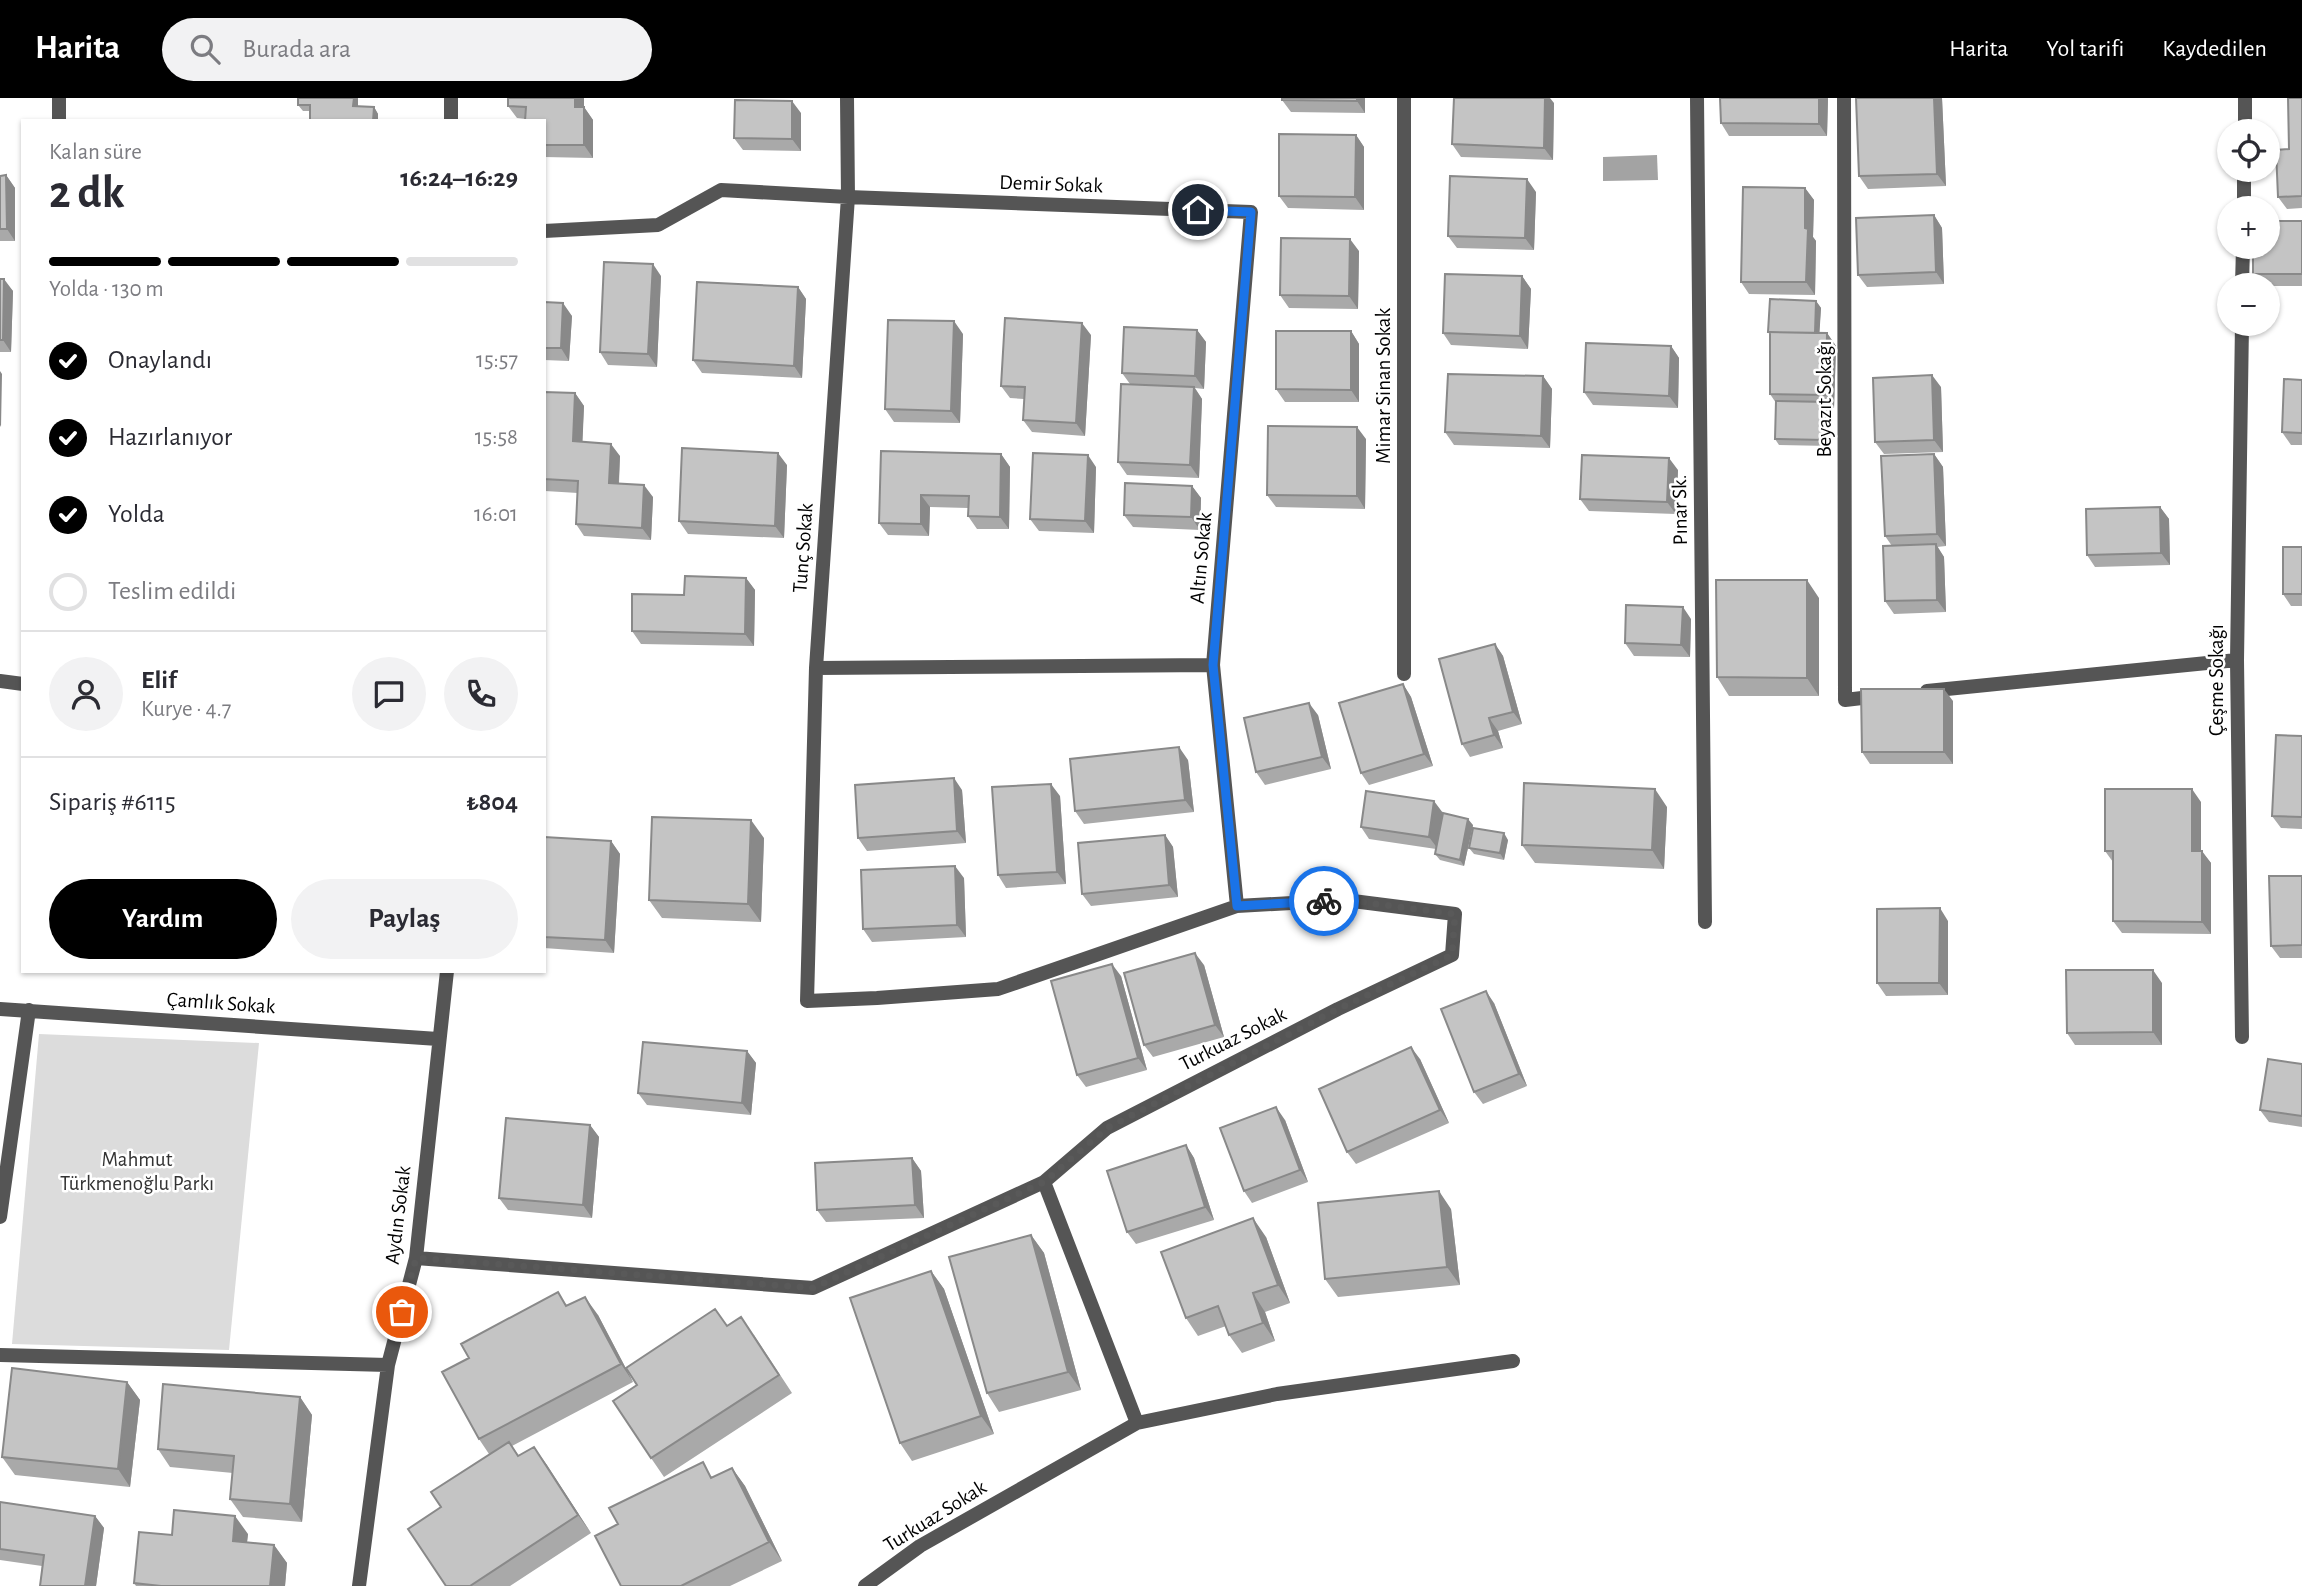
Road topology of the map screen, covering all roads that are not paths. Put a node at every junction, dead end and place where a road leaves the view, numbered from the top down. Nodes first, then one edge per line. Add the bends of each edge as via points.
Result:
1 (59, 98) edge
2 (451, 98) edge
3 (847, 98) edge
4 (1404, 98) edge
5 (1697, 98) edge
6 (1844, 98) edge
7 (2245, 98) edge
8 (59, 119) edge
9 (451, 119) edge
10 (2245, 119) edge
11 (848, 197) junction
12 (1251, 212) joint
13 (546, 231) edge
14 (2242, 336) edge
15 (2236, 660) junction
16 (1213, 665) junction
17 (816, 668) junction
18 (1404, 674) dead end
19 (0, 681) edge
20 (21, 684) edge
21 (1237, 906) junction
22 (1705, 922) dead end
23 (447, 973) edge
24 (0, 1009) edge
25 (29, 1010) junction
26 (2242, 1037) dead end
27 (438, 1040) junction
28 (1044, 1182) junction
29 (0, 1217) edge
30 (416, 1258) junction
31 (0, 1355) edge
32 (1513, 1361) dead end
33 (387, 1365) junction
34 (1137, 1423) junction
35 (359, 1586) edge
36 (865, 1586) edge

1 - 8 street
2 - 9 street
3 - 11 street, Tunç Sokak
4 - 18 street, Mimar Sinan Sokak
5 - 22 street, Pınar Sk.
6 - 15 street, Beyazıt Sokağı via 1845,700
7 - 10 street
11 - 12 street, Demir Sokak
11 - 13 street, Demir Sokak via 721,190 658,225
11 - 17 street, Tunç Sokak
12 - 16 street, Altın Sokak
14 - 15 street, Çeşme Sokağı
15 - 26 street, Çeşme Sokağı
16 - 17 street
16 - 21 street, Altın Sokak
17 - 21 street, Tunç Sokak via 807,1001 998,989
19 - 20 street
21 - 28 street, Turkuaz Sokak via 1345,900 1455,914 1452,955 1107,1128
23 - 27 street, Aydın Sokak
24 - 25 street, Çamlık Sokak
25 - 27 street, Çamlık Sokak
25 - 29 street
27 - 30 street, Aydın Sokak
28 - 30 street via 813,1288
28 - 34 street
30 - 33 street, Aydın Sokak
31 - 33 street
32 - 34 street, Turkuaz Sokak via 1277,1394
33 - 35 street, Aydın Sokak
34 - 36 street, Turkuaz Sokak via 920,1546

